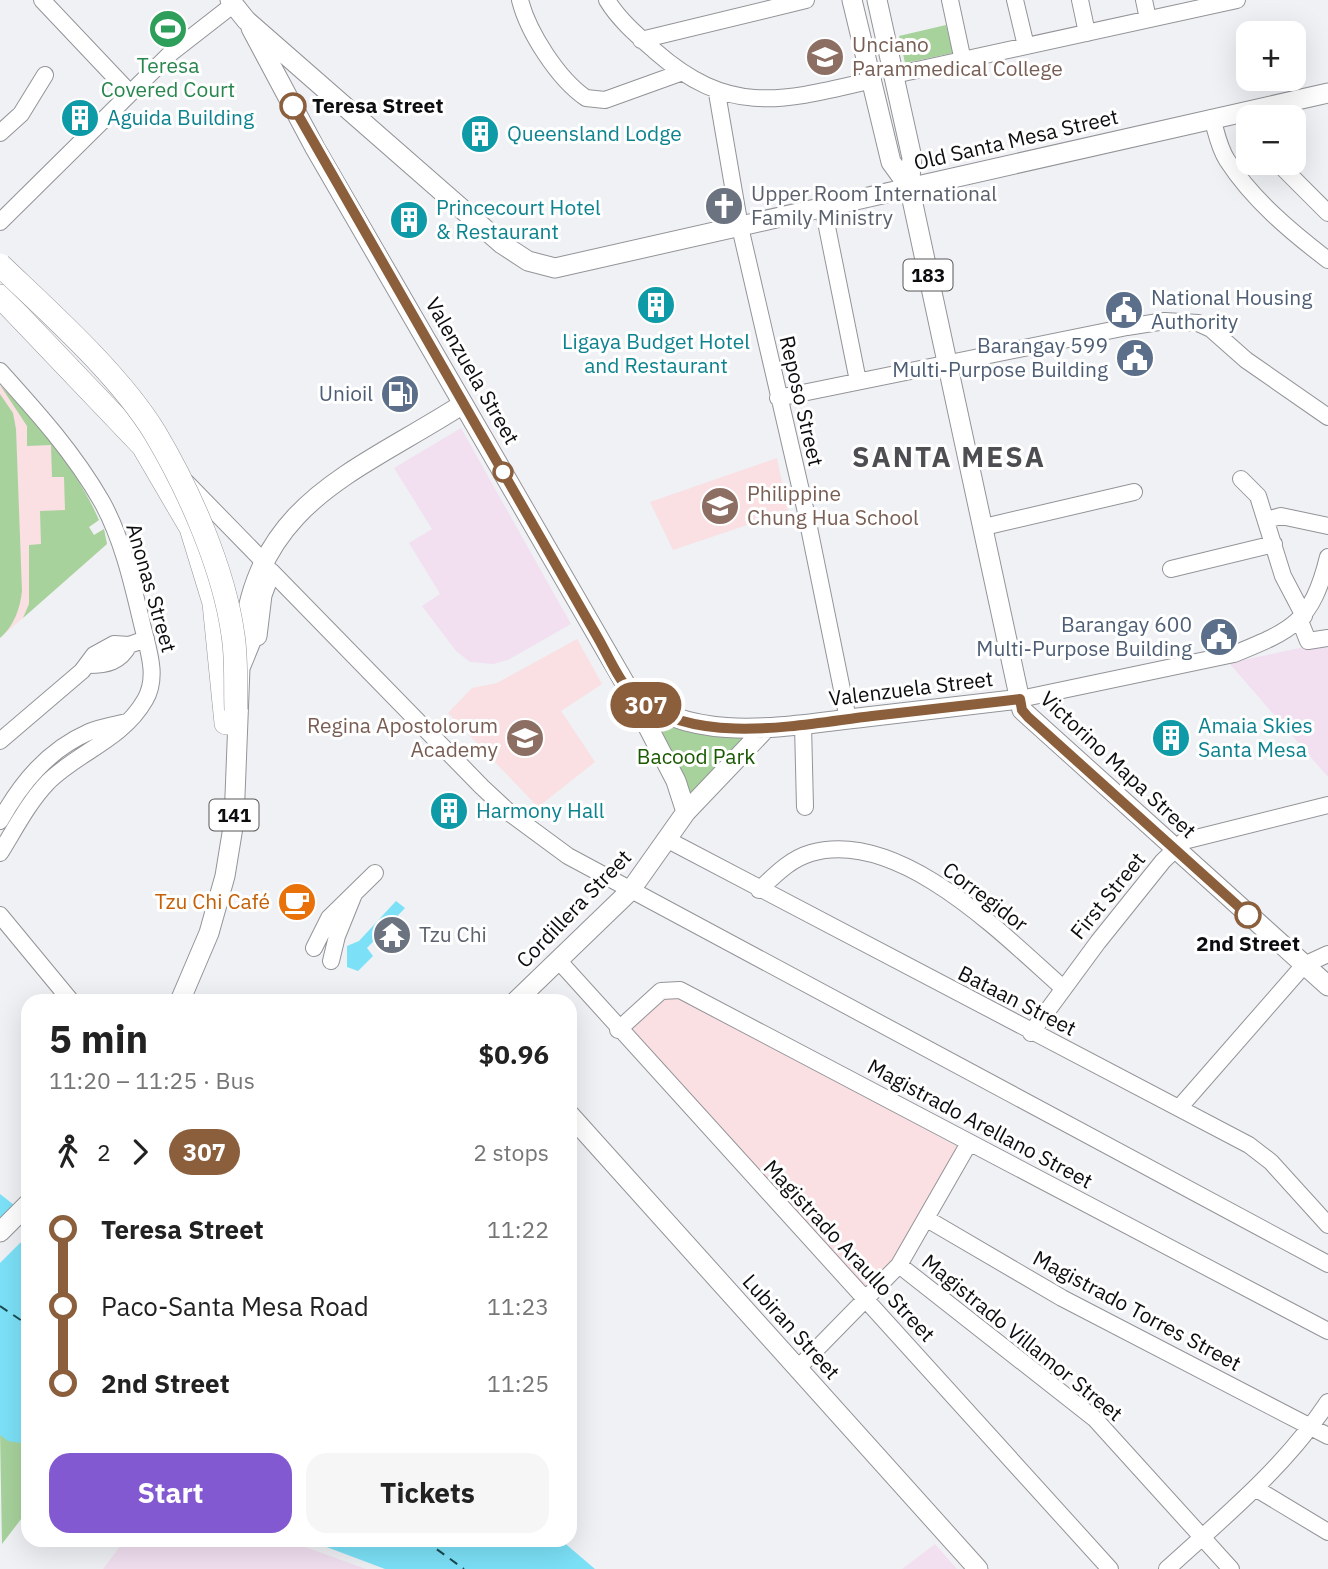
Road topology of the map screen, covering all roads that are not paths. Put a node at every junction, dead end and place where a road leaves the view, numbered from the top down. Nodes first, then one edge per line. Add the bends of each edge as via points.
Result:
1 (42, 0) edge
2 (520, 0) edge
3 (607, 0) edge
4 (806, 0) edge
5 (852, 0) edge
6 (877, 0) edge
7 (950, 0) edge
8 (1015, 0) edge
9 (1080, 0) edge
10 (1144, 0) edge
11 (1237, 0) edge
12 (232, 2) edge
13 (1213, 3) edge
14 (1148, 19) junction
15 (246, 20) junction
16 (1087, 33) junction
17 (641, 40) junction
18 (1026, 46) junction
19 (289, 57) junction
20 (963, 61) junction
21 (272, 68) junction
22 (680, 73) junction
23 (45, 75) dead end
24 (894, 75) junction
25 (873, 80) junction
26 (130, 93) junction
27 (717, 93) junction
28 (1328, 93) edge
29 (1281, 105) edge
30 (1236, 115) edge
31 (1212, 118) junction
32 (0, 132) edge
33 (1290, 175) edge
34 (909, 187) junction
35 (823, 207) junction
36 (1328, 213) edge
37 (1, 218) edge
38 (740, 227) junction
39 (1328, 260) edge
40 (0, 265) edge
41 (0, 296) edge
42 (947, 363) junction
43 (0, 371) edge
44 (858, 381) junction
45 (778, 398) junction
46 (466, 408) junction
47 (124, 417) dead end
48 (1328, 417) edge
49 (1241, 479) dead end
50 (1134, 492) dead end
51 (1266, 520) junction
52 (1328, 526) edge
53 (984, 527) junction
54 (1273, 544) junction
55 (267, 566) junction
56 (1327, 567) edge
57 (1171, 569) dead end
58 (1302, 618) junction
59 (1328, 638) edge
60 (146, 639) junction
61 (247, 666) junction
62 (630, 692) junction
63 (1020, 699) junction
64 (848, 719) junction
65 (129, 721) junction
66 (803, 725) junction
67 (766, 728) junction
68 (0, 741) edge
69 (1328, 805) edge
70 (805, 807) dead end
71 (686, 812) junction
72 (0, 821) edge
73 (668, 839) junction
74 (1174, 850) junction
75 (0, 853) edge
76 (375, 873) dead end
77 (759, 890) junction
78 (630, 891) junction
79 (354, 892) junction
80 (0, 915) edge
81 (314, 948) dead end
82 (1328, 954) edge
83 (558, 960) junction
84 (331, 961) dead end
85 (1304, 965) junction
86 (1328, 986) edge
87 (1063, 988) junction
88 (65, 994) edge
89 (183, 994) edge
90 (523, 994) edge
91 (618, 1030) junction
92 (1031, 1033) junction
93 (1178, 1108) junction
94 (577, 1123) edge
95 (969, 1143) junction
96 (21, 1211) edge
97 (927, 1219) junction
98 (1328, 1225) edge
99 (0, 1232) edge
100 (1328, 1264) edge
101 (899, 1265) junction
102 (866, 1301) junction
103 (1328, 1331) edge
104 (798, 1368) junction
105 (1328, 1402) edge
106 (1311, 1427) junction
107 (1328, 1436) edge
108 (1255, 1488) junction
109 (1328, 1532) edge
110 (1203, 1536) junction
111 (978, 1569) edge
112 (1110, 1569) edge
113 (1167, 1569) edge
114 (1231, 1569) edge

1 - 26 street
2 - 22 street via 524,17 545,52 586,98 605,100
3 - 17 street
4 - 17 street
5 - 25 main road, Victorino Mapa Street / 183
6 - 24 main road, Victorino Mapa Street / 183
7 - 20 street
8 - 18 street
9 - 16 street
10 - 14 street
11 - 13 street
12 - 15 main road, Old Santa Mesa Street
12 - 26 street
13 - 14 street
14 - 16 street
15 - 19 main road, Old Santa Mesa Street
15 - 21 main road, Valenzuela Street
16 - 18 street
17 - 22 street
18 - 20 street
19 - 21 main road via 278,59
19 - 38 main road, Old Santa Mesa Street via 502,243 540,266 567,267
20 - 24 street
21 - 46 main road, Valenzuela Street
22 - 27 street
23 - 32 street via 21,114
24 - 34 main road, Victorino Mapa Street / 183 via 912,158
25 - 27 street via 779,99
25 - 34 main road, Victorino Mapa Street / 183 via 891,162
26 - 37 street
27 - 38 street, Reposo Street
28 - 29 main road, Old Santa Mesa Street
30 - 31 main road, Old Santa Mesa Street
31 - 34 main road, Old Santa Mesa Street
31 - 39 street via 1225,158 1250,190
33 - 36 street
34 - 35 main road, Old Santa Mesa Street
34 - 42 main road, Victorino Mapa Street / 183
35 - 38 main road, Old Santa Mesa Street
35 - 44 street
38 - 45 street, Reposo Street
40 - 41 highway, bridge via 111,377 154,432 219,575 233,636 231,716 214,603 191,528 143,446
42 - 44 street
42 - 48 street via 1180,321 1212,330 1246,360
42 - 53 main road, Victorino Mapa Street / 183
43 - 60 street, Anonas Street via 73,456 103,503 122,551
44 - 45 street
45 - 64 street, Reposo Street
46 - 55 main road, 141 via 311,501 286,524
46 - 62 main road, Valenzuela Street
47 - 55 street
49 - 51 street via 1258,496
50 - 53 street
51 - 52 street via 1280,516
51 - 54 street
53 - 63 main road, Victorino Mapa Street / 183
54 - 57 street
54 - 58 street
55 - 61 main road, 141
55 - 61 main road, 141 via 248,598
55 - 78 street via 511,814 568,856
56 - 58 street
58 - 59 street via 1308,642
58 - 63 street via 1286,632 1234,654
60 - 65 street, Anonas Street via 152,681
60 - 68 street via 117,644 94,655
61 - 89 main road, 141 via 225,876 209,933
62 - 67 main road, Valenzuela Street via 657,711 688,721
62 - 71 main road via 676,781
63 - 64 main road, Valenzuela Street
63 - 74 main road, Victorino Mapa Street via 1028,717
64 - 66 main road, Valenzuela Street
65 - 72 street via 88,732 52,754 16,792
65 - 75 street, Anonas Street via 49,781
66 - 67 main road, Valenzuela Street
66 - 70 street
67 - 71 main road
69 - 74 street, First Street via 1191,838
71 - 73 main road, Cordillera Street
73 - 77 street, Bataan Street
73 - 78 main road, Cordillera Street
74 - 85 main road, Victorino Mapa Street
74 - 87 street, First Street
76 - 79 street
77 - 87 street, Corregidor via 784,866 810,853 841,850 881,857 954,894
77 - 92 street, Bataan Street
78 - 83 main road, Cordillera Street
78 - 100 street
79 - 81 street via 328,918
79 - 84 street
80 - 88 street
82 - 85 street
83 - 90 main road, Cordillera Street
83 - 91 street, Magistrado Araullo Street
85 - 86 main road, Victorino Mapa Street
85 - 93 street
87 - 92 street, First Street
91 - 95 street, Magistrado Arellano Street via 661,992 680,990
91 - 102 street, Magistrado Araullo Street
92 - 93 street, Bataan Street
93 - 98 street, Bataan Street via 1260,1153
94 - 104 main road, Lubiran Street
95 - 97 street
95 - 103 street, Magistrado Arellano Street
96 - 99 main road
97 - 101 street
97 - 106 street, Magistrado Torres Street via 1062,1298
101 - 102 street
101 - 110 street, Magistrado Villamor Street via 1095,1419
102 - 104 street
102 - 112 street, Magistrado Araullo Street
104 - 111 main road, Lubiran Street
105 - 106 street
106 - 107 street, Magistrado Torres Street
106 - 108 street
108 - 109 street
108 - 110 street
110 - 113 street
110 - 114 street, Magistrado Villamor Street

